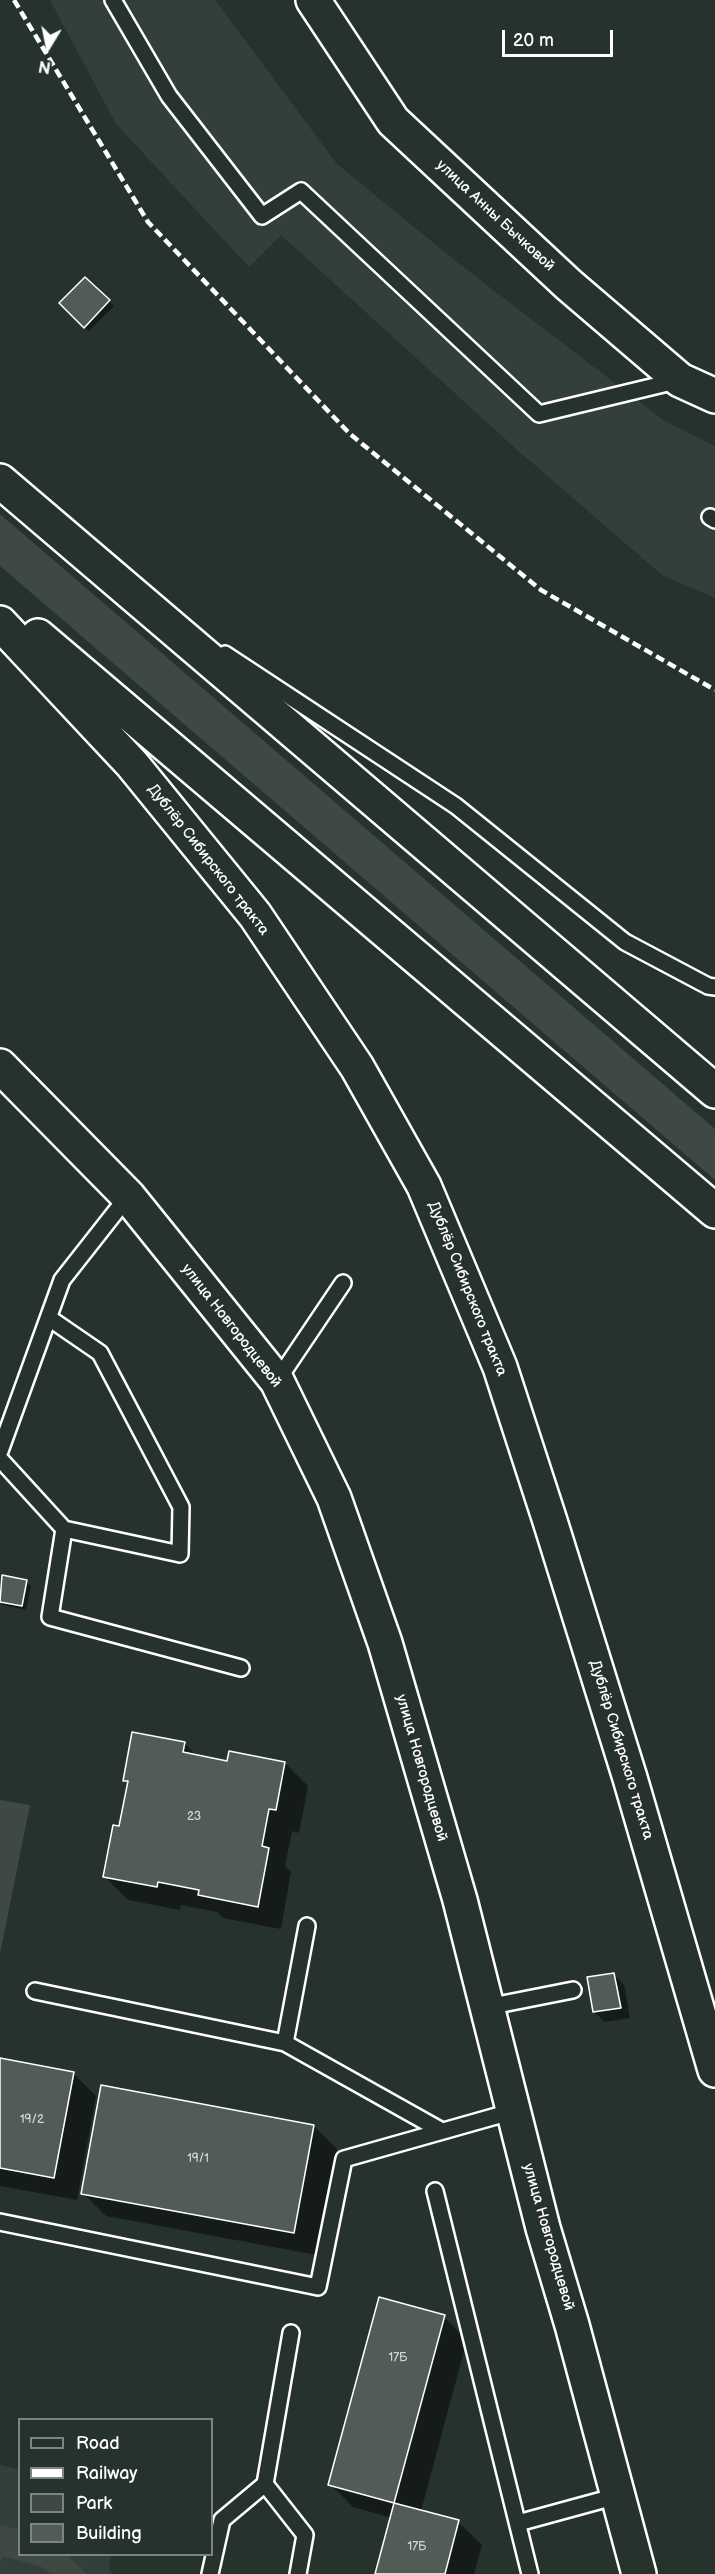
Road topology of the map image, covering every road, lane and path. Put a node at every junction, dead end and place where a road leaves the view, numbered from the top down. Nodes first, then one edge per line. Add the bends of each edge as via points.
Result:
1 (113, 0) edge
2 (313, 0) edge
3 (680, 380) junction
4 (715, 396) edge
5 (0, 481) edge
6 (130, 592) junction
7 (0, 604) edge
8 (0, 622) edge
9 (715, 987) edge
10 (0, 1065) edge
11 (715, 1091) edge
12 (128, 1196) junction
13 (715, 1211) edge
14 (343, 1283) dead end
15 (49, 1318) junction
16 (277, 1381) junction
17 (0, 1451) edge
18 (0, 1459) edge
19 (64, 1529) junction
20 (241, 1668) dead end
21 (307, 1926) dead end
22 (573, 1990) dead end
23 (35, 1991) dead end
24 (487, 2007) junction
25 (285, 2043) junction
26 (715, 2070) edge
27 (514, 2111) junction
28 (442, 2131) junction
29 (435, 2191) dead end
30 (0, 2222) edge
31 (291, 2333) dead end
32 (265, 2484) junction
33 (617, 2496) junction
34 (518, 2523) junction
35 (210, 2574) edge
36 (298, 2574) edge
37 (530, 2574) edge
38 (639, 2574) edge

1 - 3 lane via 169,96 262,216 301,191 539,414
2 - 3 main road, улица Анны Бычковой via 393,121 569,285
3 - 4 main road, улица Анны Бычковой
5 - 6 main road
6 - 9 lane via 456,806 625,942
6 - 11 main road
7 - 13 main road
8 - 26 main road, Дублёр Сибирского тракта via 132,764 255,915 357,1067 424,1186 500,1367 630,1778
10 - 12 main road, улица Новгородцевой
12 - 15 lane via 62,1280
12 - 16 main road, улица Новгородцевой
14 - 16 lane
15 - 17 lane
15 - 19 lane via 100,1353 181,1507 180,1554
16 - 24 main road, улица Новгородцевой via 334,1498 385,1643
18 - 19 lane
19 - 20 lane via 50,1617
21 - 25 lane
22 - 24 lane
23 - 25 lane
24 - 27 main road, улица Новгородцевой
25 - 28 lane
27 - 28 lane
27 - 33 main road, улица Новгородцевой
28 - 30 lane via 344,2159 318,2287
29 - 34 lane
31 - 32 lane
32 - 35 lane via 222,2520
32 - 36 lane via 305,2535
33 - 34 lane
33 - 38 main road, улица Новгородцевой
34 - 37 lane

